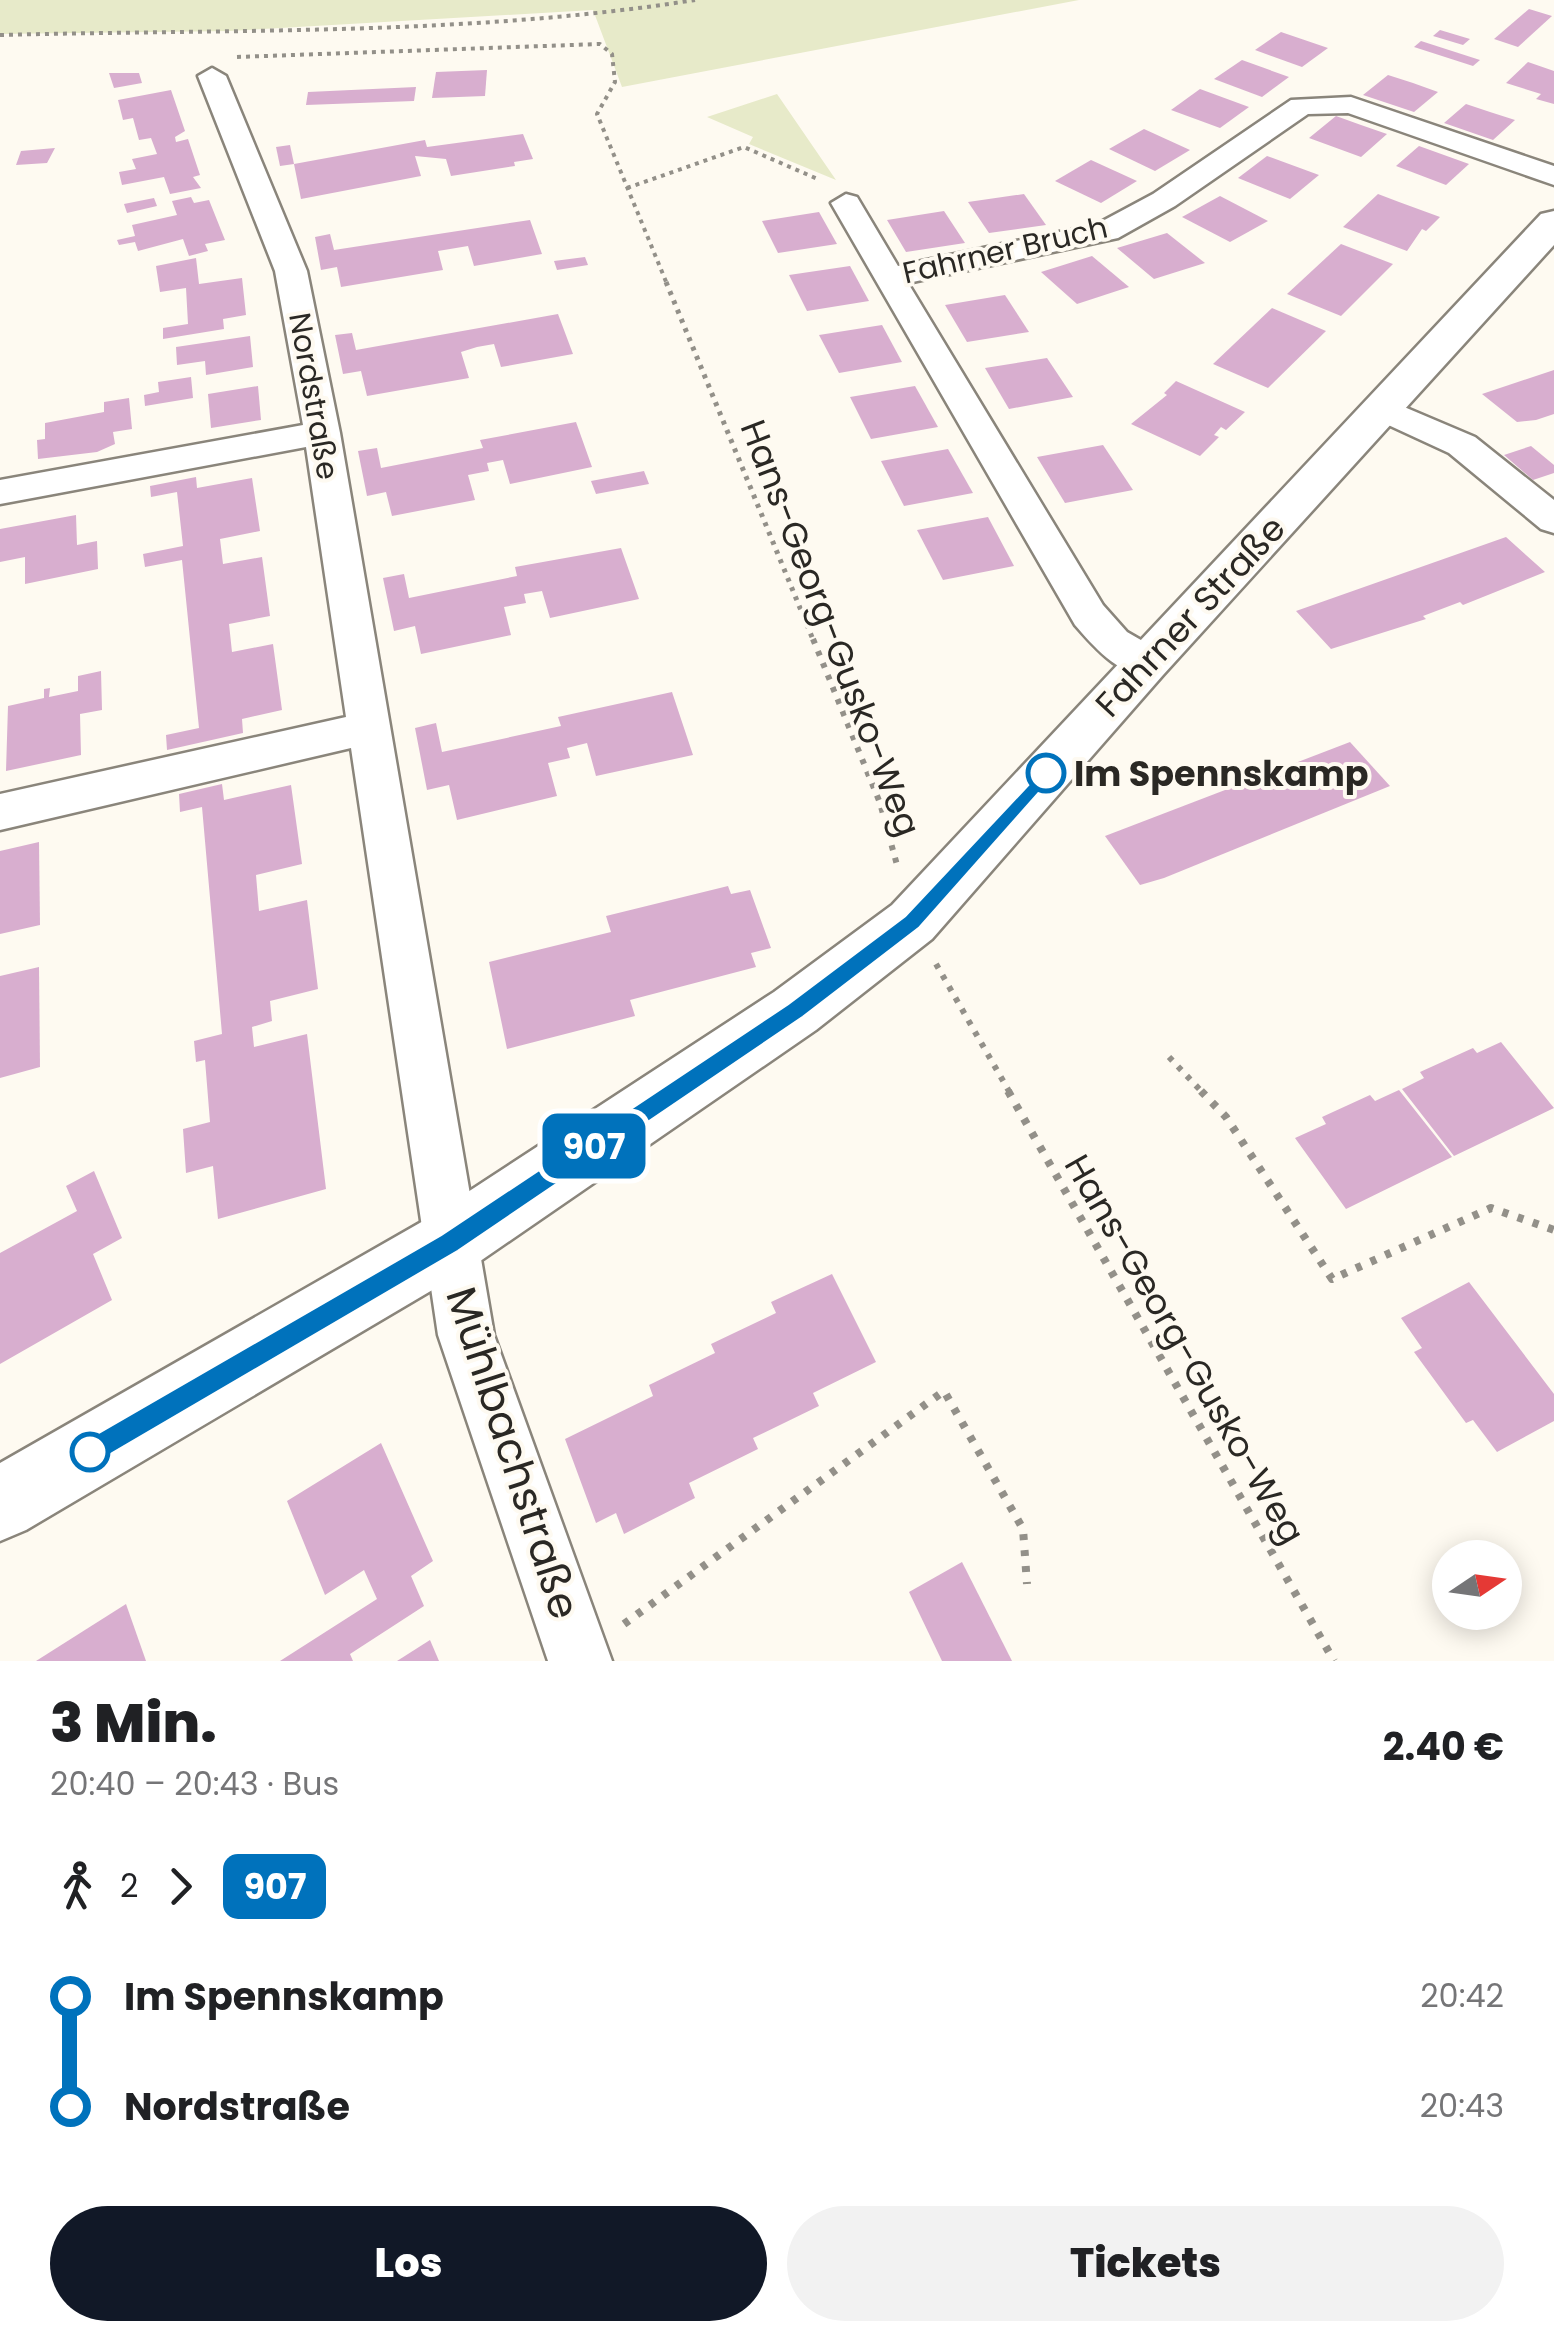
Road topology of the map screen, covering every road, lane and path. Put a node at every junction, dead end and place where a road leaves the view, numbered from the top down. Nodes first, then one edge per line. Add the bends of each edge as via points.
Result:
1 (695, 0) edge
2 (0, 35) edge
3 (222, 66) joint
4 (1554, 176) edge
5 (627, 188) junction
6 (846, 203) joint
7 (1554, 222) edge
8 (888, 278) junction
9 (1383, 409) junction
10 (322, 433) junction
11 (0, 492) edge
12 (1554, 520) edge
13 (1145, 662) junction
14 (368, 728) junction
15 (0, 812) edge
16 (912, 922) junction
17 (1168, 1057) dead end
18 (1554, 1230) edge
19 (449, 1243) junction
20 (0, 1504) edge
21 (1027, 1584) dead end
22 (579, 1659) edge
23 (1334, 1661) edge

1 - 2 path via 493,22
3 - 5 path, Hans-Georg-Gusko-Weg via 600,44 612,54 615,82 597,114
3 - 10 street, Nordstraße via 291,270
4 - 8 street, Fahrner Bruch via 1351,104 1315,103 1107,231
5 - 6 path via 744,147 837,187
5 - 16 path, Hans-Georg-Gusko-Weg via 880,802
6 - 8 street, Fahrner Bruch
7 - 9 street, Fahrner Straße
8 - 13 street, Fahrner Bruch via 1089,615 1113,642
9 - 12 street via 1462,445
9 - 13 street, Fahrner Straße
10 - 11 street
10 - 14 street, Nordstraße
13 - 16 street, Fahrner Straße
14 - 15 street
14 - 19 street, Nordstraße
16 - 19 street, Fahrner Straße via 795,1011
16 - 23 path, Hans-Georg-Gusko-Weg
17 - 18 path via 1226,1117 1332,1280 1491,1208
19 - 20 street, Fahrner Straße
19 - 22 street, Mühlbachstraße via 466,1335
21 - 22 path via 1023,1529 944,1390

